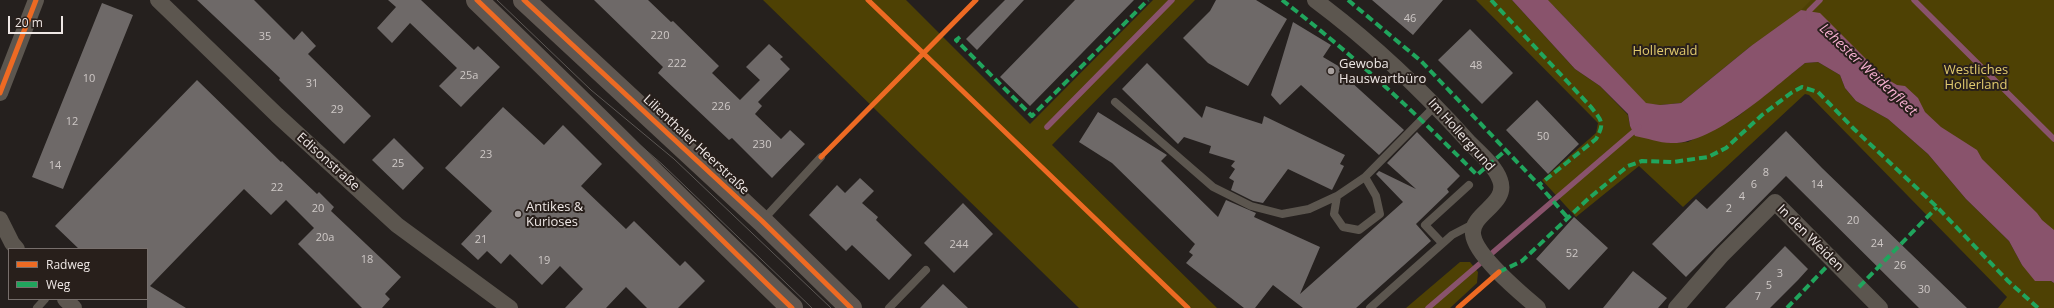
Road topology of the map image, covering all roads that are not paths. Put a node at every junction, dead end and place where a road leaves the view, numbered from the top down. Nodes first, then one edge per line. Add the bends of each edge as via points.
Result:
1 (36, 0) edge
2 (158, 0) edge
3 (477, 0) edge
4 (524, 0) edge
5 (1315, 0) edge
6 (0, 93) edge
7 (1115, 102) dead end
8 (1436, 105) junction
9 (821, 157) dead end
10 (1365, 177) junction
11 (1469, 185) dead end
12 (1338, 196) junction
13 (0, 219) edge
14 (762, 221) junction
15 (1475, 223) junction
16 (1442, 243) junction
17 (16, 248) edge
18 (926, 270) dead end
19 (44, 300) edge
20 (66, 300) edge
21 (37, 308) edge
22 (74, 308) edge
23 (510, 308) edge
24 (792, 308) edge
25 (851, 308) edge
26 (888, 308) edge
27 (1370, 308) edge
28 (1538, 308) edge
29 (1676, 308) edge
30 (1880, 308) edge

1 - 6 street
2 - 23 street, Edisonstraße via 277,115 397,225
3 - 24 main road
4 - 14 main road, Lilienthaler Heerstraße
5 - 8 street, Im Hollergrund via 1345,22
7 - 12 lane via 1214,187 1251,206 1282,214 1309,209
8 - 10 lane
8 - 15 street, Im Hollergrund via 1491,165 1500,180 1500,191 1495,202
9 - 14 lane
10 - 12 lane
10 - 12 lane via 1376,196 1380,214 1359,230 1343,227 1334,214
11 - 16 lane via 1425,225
13 - 17 street
14 - 25 main road, Lilienthaler Heerstraße
15 - 16 lane
15 - 28 street via 1473,233 1481,252 1512,286
16 - 27 lane
18 - 26 lane
19 - 21 lane
20 - 22 street
29 - 30 street, In den Weiden via 1722,255 1775,202

